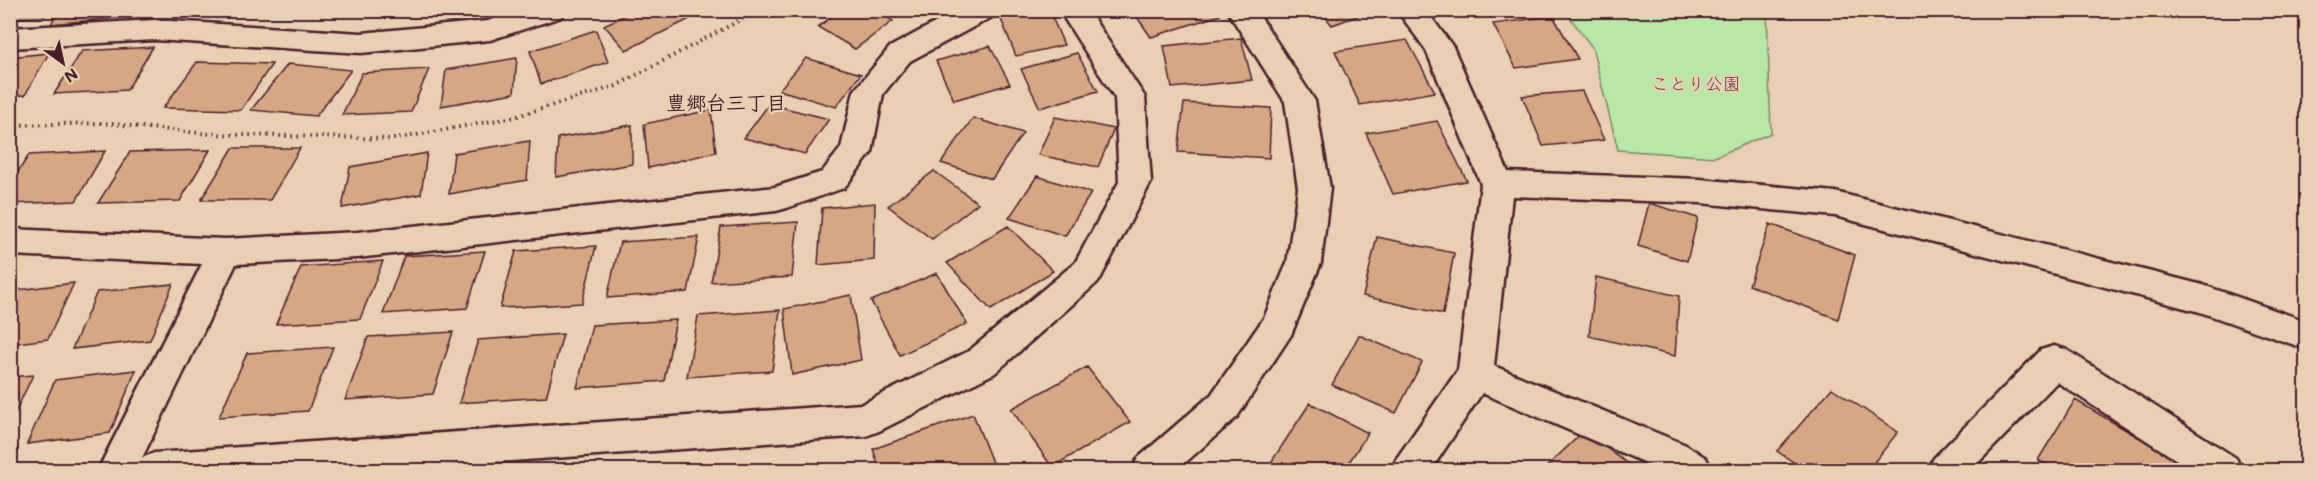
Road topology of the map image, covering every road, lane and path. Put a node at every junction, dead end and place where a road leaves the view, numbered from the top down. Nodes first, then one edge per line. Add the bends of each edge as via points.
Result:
1 (550, 10) edge
2 (759, 10) edge
3 (982, 10) edge
4 (1073, 10) edge
5 (1241, 10) edge
6 (1411, 10) edge
7 (160, 20) edge
8 (10, 38) edge
9 (10, 125) edge
10 (1497, 183) junction
11 (10, 242) edge
12 (225, 252) junction
13 (2307, 335) edge
14 (1475, 374) junction
15 (117, 471) edge
16 (154, 471) edge
17 (1150, 471) edge
18 (1410, 471) edge
19 (1693, 471) edge
20 (1947, 471) edge
21 (2223, 471) edge

1 - 7 street via 490,30 361,43
2 - 9 path via 616,86 514,117 395,139 209,134 103,123
3 - 12 street via 900,54 869,91 855,152 833,180 776,199 357,245
4 - 16 street via 1130,97 1135,182 1087,272 982,362 866,420
5 - 17 street via 1300,101 1314,188 1304,263 1279,325 1224,406
6 - 10 street via 1438,47
7 - 8 street
10 - 13 street via 1700,191 1835,204 2203,299
10 - 14 street
11 - 12 street
12 - 15 street
14 - 18 street
14 - 19 street via 1673,457
20 - 21 street via 2054,361

